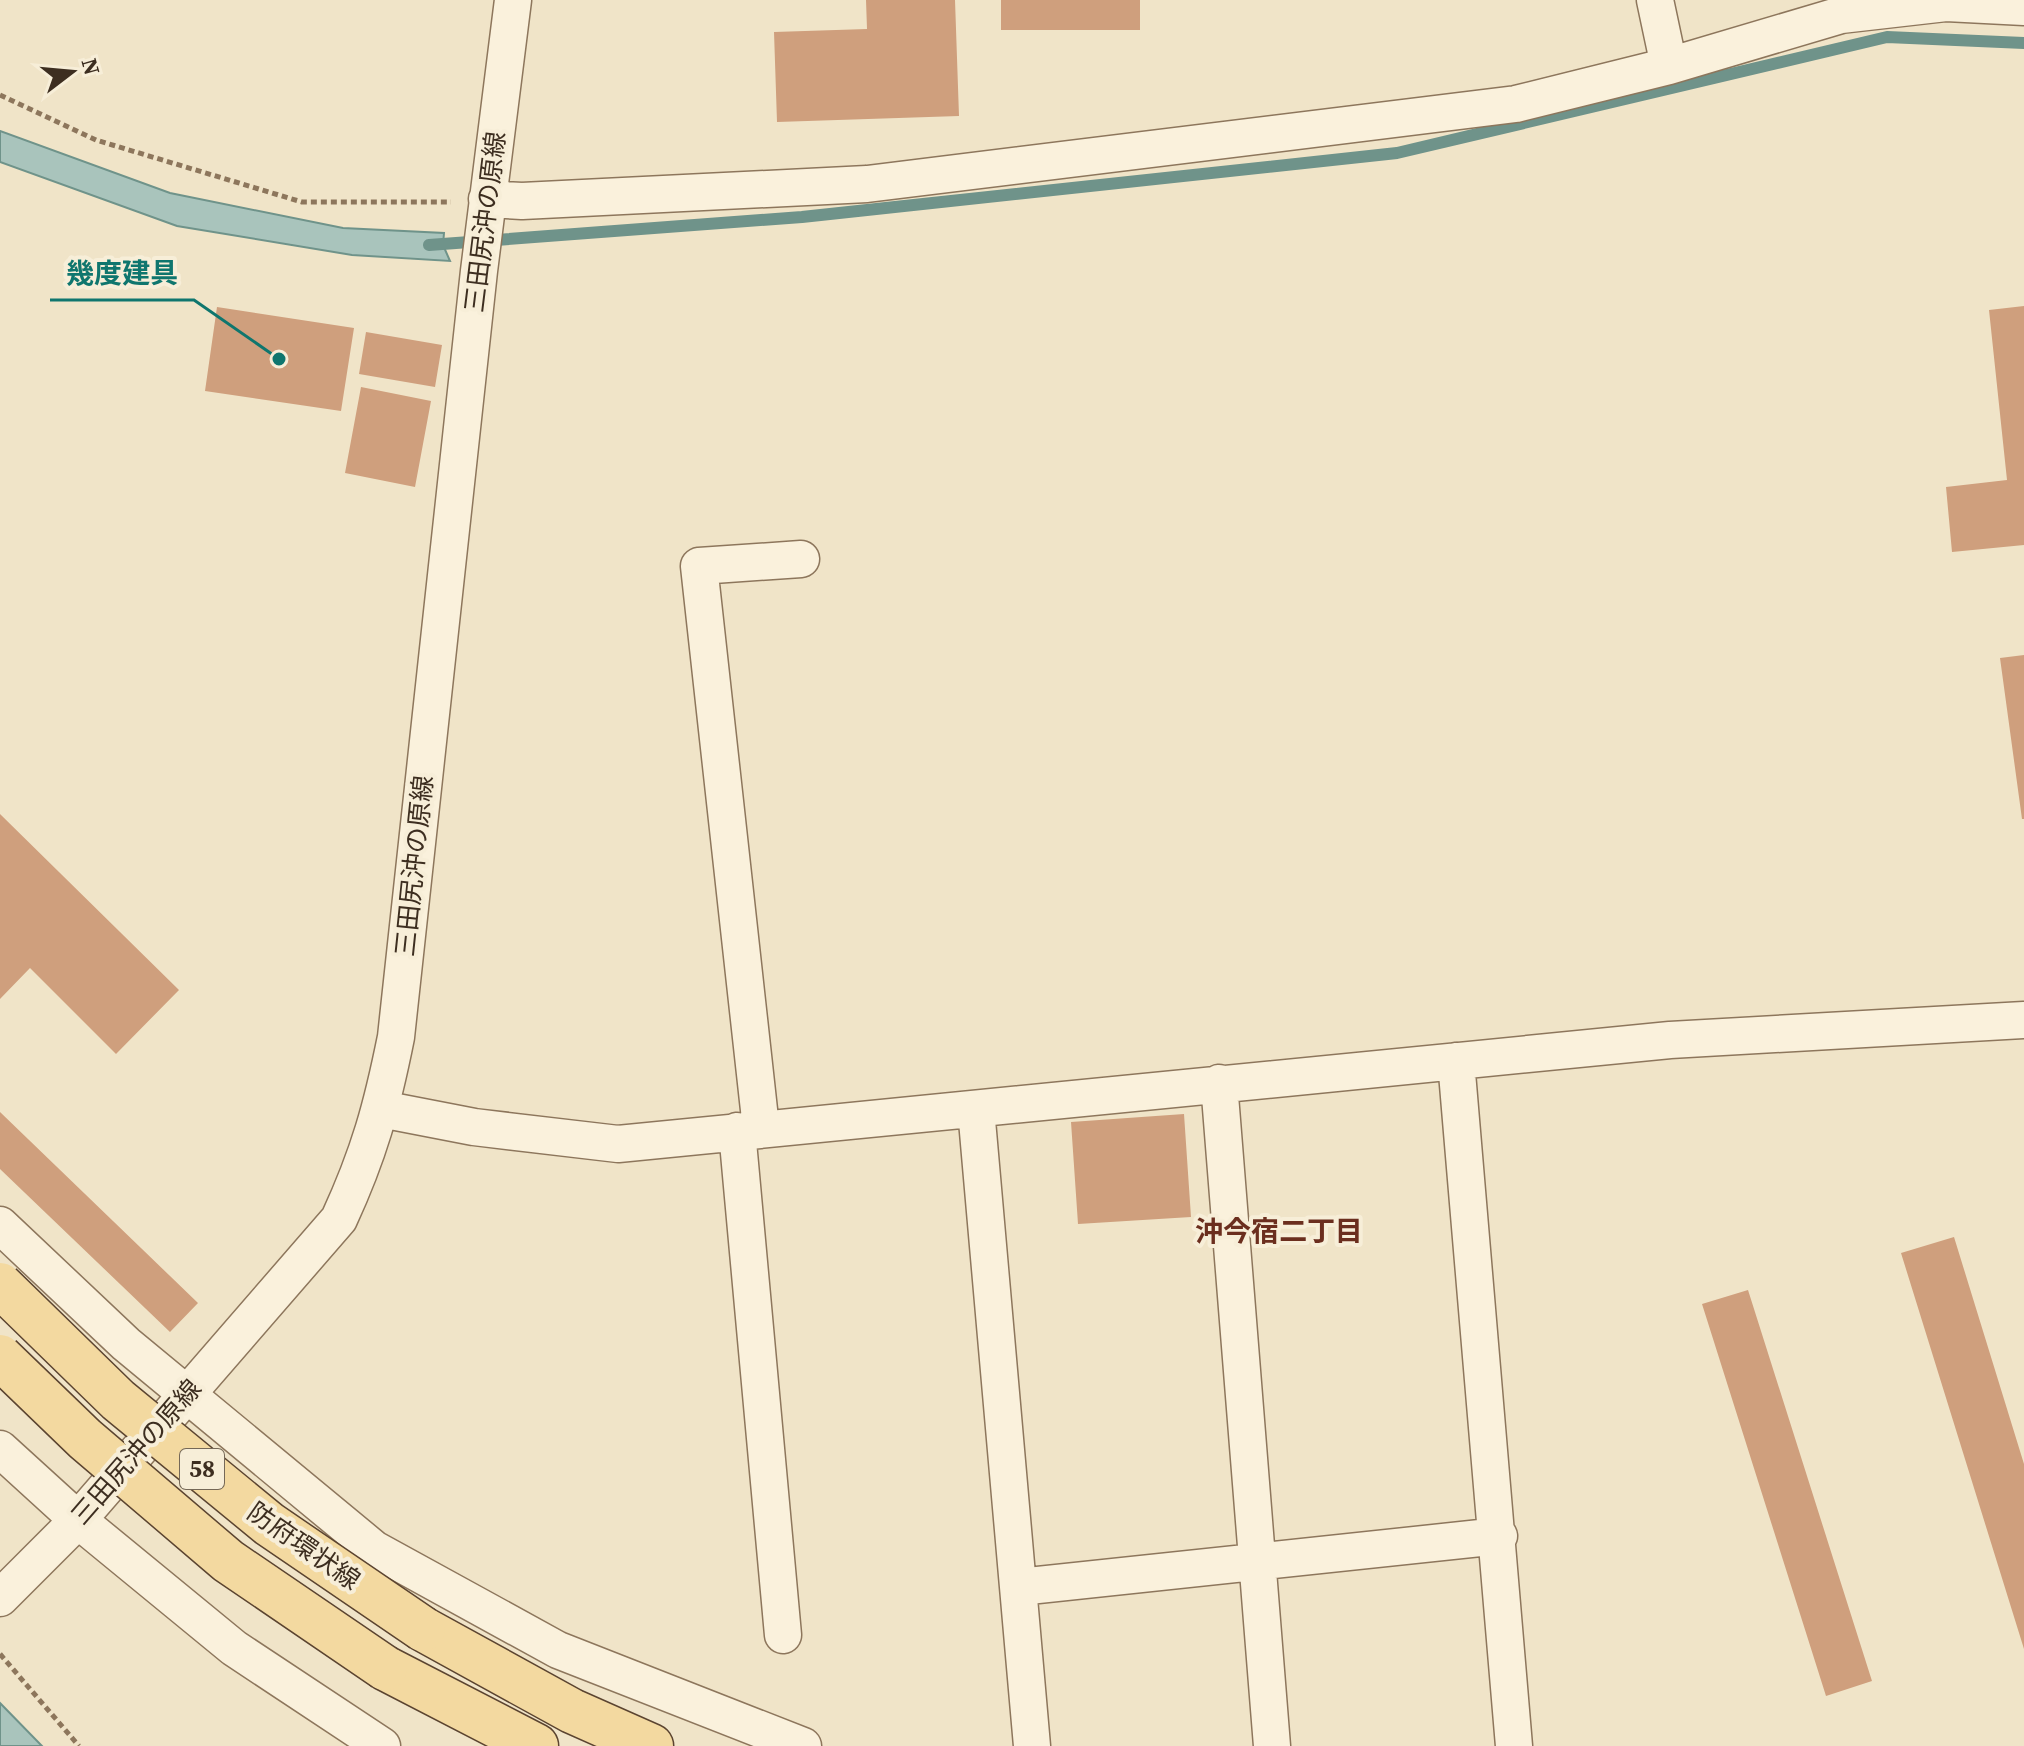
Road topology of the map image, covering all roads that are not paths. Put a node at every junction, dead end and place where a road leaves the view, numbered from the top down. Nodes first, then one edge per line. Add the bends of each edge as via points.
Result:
1 (513, 0) edge
2 (1655, 0) edge
3 (2024, 7) edge
4 (1669, 66) junction
5 (486, 213) junction
6 (801, 559) dead end
7 (2024, 1020) edge
8 (1456, 1061) junction
9 (1219, 1083) junction
10 (381, 1109) junction
11 (976, 1109) junction
12 (749, 1129) junction
13 (0, 1225) edge
14 (0, 1285) edge
15 (0, 1357) edge
16 (186, 1394) junction
17 (0, 1449) edge
18 (78, 1520) junction
19 (1499, 1536) junction
20 (1258, 1559) junction
21 (1019, 1587) junction
22 (0, 1598) edge
23 (783, 1635) dead end
24 (382, 1746) edge
25 (536, 1746) edge
26 (651, 1746) edge
27 (803, 1746) edge
28 (1032, 1746) edge
29 (1272, 1746) edge
30 (1514, 1746) edge

1 - 5 street, 三田尻沖の原線
2 - 4 street
3 - 4 street via 1946,3 1841,15
4 - 5 street via 1516,104 867,184 522,201
5 - 10 street, 三田尻沖の原線 via 397,1022
6 - 12 street via 699,566
7 - 8 street via 1670,1040
8 - 9 street
8 - 19 street
9 - 11 street
9 - 20 street
10 - 12 street via 474,1127 618,1144
10 - 16 street, 三田尻沖の原線 via 366,1161 339,1219
11 - 12 street
11 - 21 street
12 - 23 street
13 - 16 street
14 - 26 main road, 防府環状線 / 58, bridge via 118,1400 269,1524 423,1629 572,1711
15 - 25 main road, 58, bridge via 85,1439 228,1561 385,1668
16 - 18 street, 三田尻沖の原線
16 - 27 street via 374,1549 558,1650
17 - 18 street
18 - 22 street, 三田尻沖の原線
18 - 24 street via 234,1648
19 - 20 street
19 - 30 street
20 - 21 street
20 - 29 street
21 - 28 street

